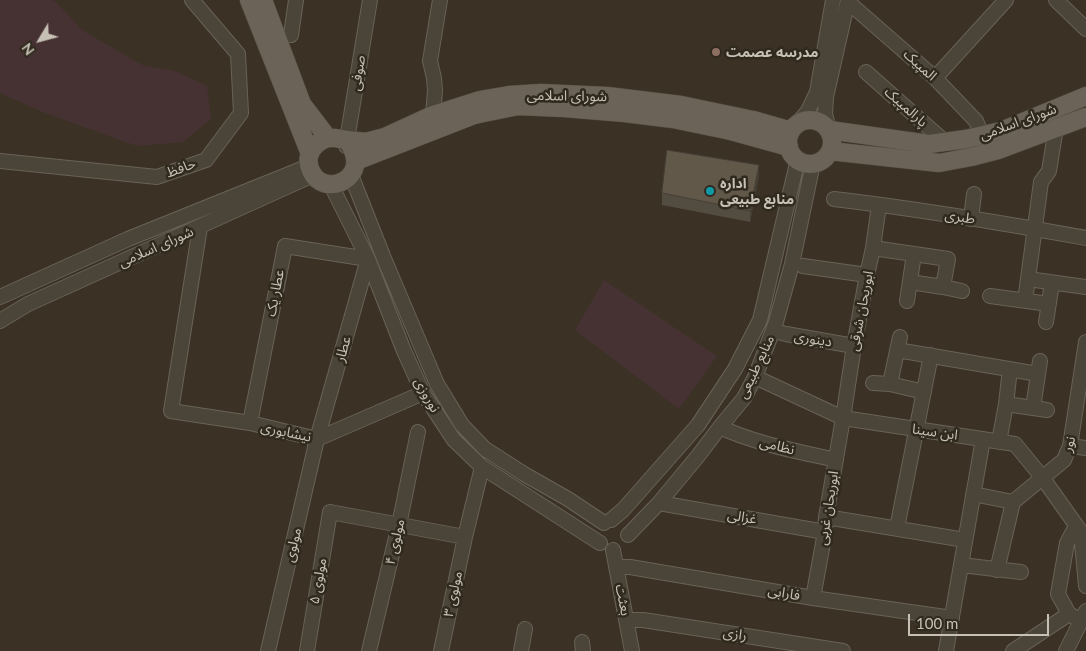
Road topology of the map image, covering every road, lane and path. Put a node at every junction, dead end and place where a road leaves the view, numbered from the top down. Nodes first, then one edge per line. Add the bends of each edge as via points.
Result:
1 (192, 0) edge
2 (249, 0) edge
3 (263, 0) edge
4 (296, 0) edge
5 (370, 0) edge
6 (440, 0) edge
7 (833, 0) edge
8 (1006, 0) edge
9 (1056, 0) edge
10 (848, 1) edge
11 (1086, 29) edge
12 (291, 35) dead end
13 (866, 72) dead end
14 (935, 78) junction
15 (1086, 96) edge
16 (433, 115) junction
17 (1086, 117) edge
18 (1056, 128) junction
19 (829, 130) junction
20 (982, 135) junction
21 (328, 138) junction
22 (945, 142) junction
23 (346, 143) junction
24 (797, 145) junction
25 (830, 151) junction
26 (0, 161) edge
27 (310, 165) junction
28 (354, 168) junction
29 (331, 185) junction
30 (974, 194) dead end
31 (834, 199) dead end
32 (879, 205) junction
33 (971, 219) junction
34 (200, 227) junction
35 (1035, 229) junction
36 (1086, 238) edge
37 (873, 248) junction
38 (914, 254) junction
39 (368, 259) junction
40 (803, 266) dead end
41 (867, 275) junction
42 (1028, 279) junction
43 (910, 282) junction
44 (1052, 283) junction
45 (943, 287) junction
46 (1086, 287) edge
47 (962, 292) dead end
48 (2, 293) edge
49 (990, 296) dead end
50 (908, 301) dead end
51 (1025, 301) junction
52 (1048, 304) junction
53 (0, 321) edge
54 (1046, 322) dead end
55 (773, 331) junction
56 (1086, 342) edge
57 (854, 346) junction
58 (931, 356) junction
59 (1084, 365) edge
60 (1010, 369) junction
61 (755, 377) junction
62 (873, 382) dead end
63 (890, 384) junction
64 (924, 392) junction
65 (423, 393) junction
66 (1006, 404) junction
67 (843, 418) junction
68 (250, 423) junction
69 (720, 427) junction
70 (917, 430) junction
71 (418, 432) dead end
72 (317, 439) junction
73 (983, 439) junction
74 (999, 442) junction
75 (1070, 446) junction
76 (1086, 448) edge
77 (836, 460) junction
78 (482, 466) junction
79 (1042, 477) junction
80 (973, 494) junction
81 (659, 502) junction
82 (1013, 502) junction
83 (826, 517) junction
84 (607, 521) junction
85 (399, 525) junction
86 (897, 528) junction
87 (1081, 531) edge
88 (825, 532) junction
89 (628, 535) junction
90 (465, 537) junction
91 (965, 540) junction
92 (600, 543) junction
93 (613, 550) junction
94 (961, 565) junction
95 (616, 567) junction
96 (997, 570) junction
97 (1021, 572) dead end
98 (1086, 580) edge
99 (813, 598) junction
100 (1078, 615) edge
101 (952, 618) junction
102 (626, 620) junction
103 (525, 629) dead end
104 (268, 651) edge
105 (307, 651) edge
106 (369, 651) edge
107 (442, 651) edge
108 (521, 651) edge
109 (632, 651) edge
110 (843, 651) edge
111 (946, 651) edge
112 (1013, 651) edge
113 (1066, 651) edge

1 - 26 street, حافظ via 238,54 241,113 206,160 157,177
2 - 27 main road
3 - 21 main road via 302,104
4 - 12 street
5 - 23 street, صوفی
6 - 16 street via 430,61 435,91
7 - 24 street via 816,92
8 - 14 street
9 - 11 street
10 - 14 street, المپیک
10 - 19 street via 826,97 825,114
13 - 22 street, پارالمپیک
14 - 20 street, المپیک via 976,121
15 - 20 main road, شورای اسلامی
16 - 23 main road, شورای اسلامی via 385,137
16 - 24 main road, شورای اسلامی via 480,100 509,95 607,96 681,105 753,120
17 - 18 main road, شورای اسلامی
18 - 25 main road, شورای اسلامی via 998,150 939,163
18 - 35 street via 1049,171 1041,182
19 - 22 main road, شورای اسلامی via 929,144
19 - 24 main road via 817,121 802,121
19 - 25 main road via 832,137
20 - 22 main road, شورای اسلامی
21 - 23 main road
21 - 27 main road via 312,148
23 - 28 main road via 355,154
24 - 25 main road via 820,161
24 - 28 main road, شورای اسلامی via 673,119 608,111 518,106 474,115
24 - 55 street, منابع طبیعی via 792,264
24 - 84 street, منابع طبیعی via 760,320 739,361 698,425 623,510
27 - 29 main road via 318,180
27 - 34 street, شورای اسلامی
27 - 48 street, شورای اسلامی
28 - 29 main road via 346,180
28 - 84 street, نوروزی via 387,265 437,384 462,425 485,449
29 - 39 street, نوروزی
30 - 33 street
31 - 32 street, طبری
32 - 33 street, طبری
32 - 37 street, ابوریحان شرقی
33 - 35 street, طبری
34 - 53 street, شورای اسلامی via 28,304
34 - 68 street, نیشابوری via 171,411
35 - 36 street, طبری
35 - 42 street
37 - 38 street
37 - 41 street, ابوریحان شرقی
38 - 43 street
38 - 45 street via 948,259
39 - 65 street, نوروزی
39 - 68 street, عطار یک via 284,246
39 - 72 street, عطار
40 - 41 street
41 - 57 street, ابوریحان شرقی
42 - 44 street
42 - 51 street
43 - 45 street
43 - 50 street
44 - 46 street
44 - 52 street
45 - 47 street
49 - 51 street
51 - 52 street
52 - 54 street
55 - 57 street, دینوری
55 - 61 street, منابع طبیعی
56 - 59 street, نور
57 - 67 street, ابوریحان شرقی
58 - 60 street
58 - 63 street via 899,343
58 - 64 street
59 - 75 street, نور
60 - 66 street
60 - 66 street via 1039,368 1040,409
61 - 67 street, ابن سینا
61 - 69 street, منابع طبیعی via 744,398
62 - 63 street
63 - 64 street
64 - 70 street
65 - 72 street, نیشابوری
65 - 78 street, نوروزی via 454,440
66 - 74 street
67 - 70 street, ابن سینا
67 - 77 street, ابوریحان غربی
68 - 72 street, نیشابوری
69 - 77 street, نظامی via 769,445
69 - 81 street, منابع طبیعی
70 - 73 street, ابن سینا
70 - 86 street
71 - 85 street, مولوی ۴
72 - 104 street, مولوی
73 - 74 street, ابن سینا
73 - 80 street
74 - 79 street, ابن سینا via 1015,444
75 - 76 street
75 - 79 street, نور via 1064,460
77 - 83 street, ابوریحان غربی
78 - 90 street, مولوی ۳
78 - 92 street, نوروزی
79 - 82 street, نور
79 - 87 street, ابن سینا
80 - 82 street
80 - 91 street
81 - 88 street, غزالی
81 - 89 street, منابع طبیعی
82 - 96 street
83 - 86 street
83 - 88 street, ابوریحان غربی
84 - 89 street via 623,524
84 - 92 street via 599,528
85 - 90 street
85 - 105 street, مولوی ۵ via 330,512
85 - 106 street, مولوی ۴
86 - 91 street
87 - 98 street
87 - 100 street via 1067,543 1058,594
88 - 99 street, ابوریحان غربی
89 - 93 street via 624,546
90 - 107 street, مولوی ۳
91 - 94 street
92 - 93 street
93 - 95 street, بعثت
94 - 96 street
94 - 101 street
95 - 99 street, فارابی
95 - 102 street, بعثت
96 - 97 street
99 - 101 street, فارابی
100 - 112 street
100 - 113 street
101 - 111 street
102 - 109 street, بعثت
102 - 110 street, رازی
103 - 108 street

